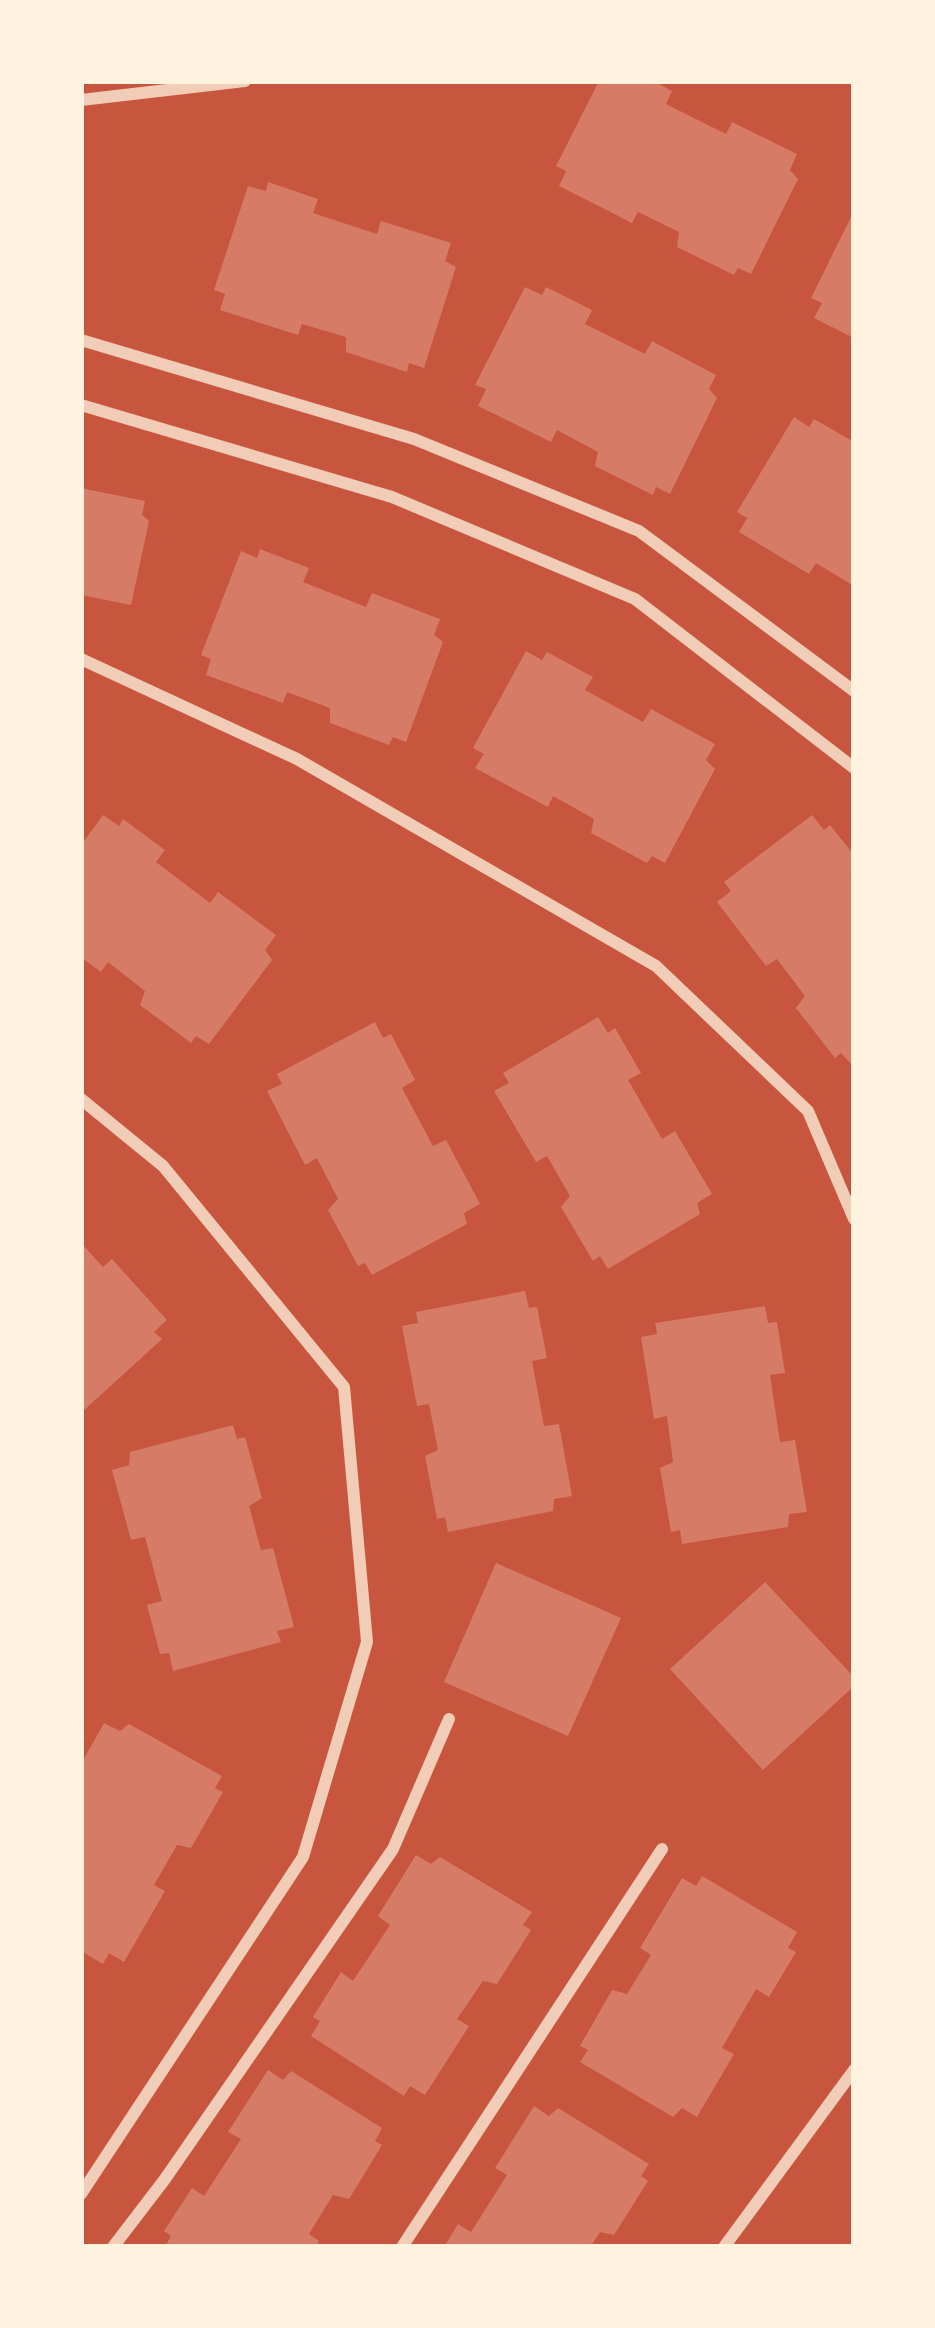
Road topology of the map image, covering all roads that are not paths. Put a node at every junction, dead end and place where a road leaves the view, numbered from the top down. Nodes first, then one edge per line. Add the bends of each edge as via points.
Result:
1 (245, 81) edge
2 (81, 100) edge
3 (81, 340) edge
4 (81, 405) edge
5 (81, 658) edge
6 (854, 691) edge
7 (854, 768) edge
8 (81, 1099) edge
9 (854, 1219) edge
10 (449, 1719) dead end
11 (662, 1849) dead end
12 (854, 2070) edge
13 (81, 2194) edge
14 (113, 2247) edge
15 (402, 2247) edge
16 (724, 2247) edge

1 - 2 street
3 - 6 street via 414,439 639,531
4 - 7 street via 392,497 635,599
5 - 9 street via 297,759 656,966 808,1111
8 - 13 street via 163,1166 344,1387 367,1642 302,1856
10 - 14 street via 393,1849
11 - 15 street
12 - 16 street

